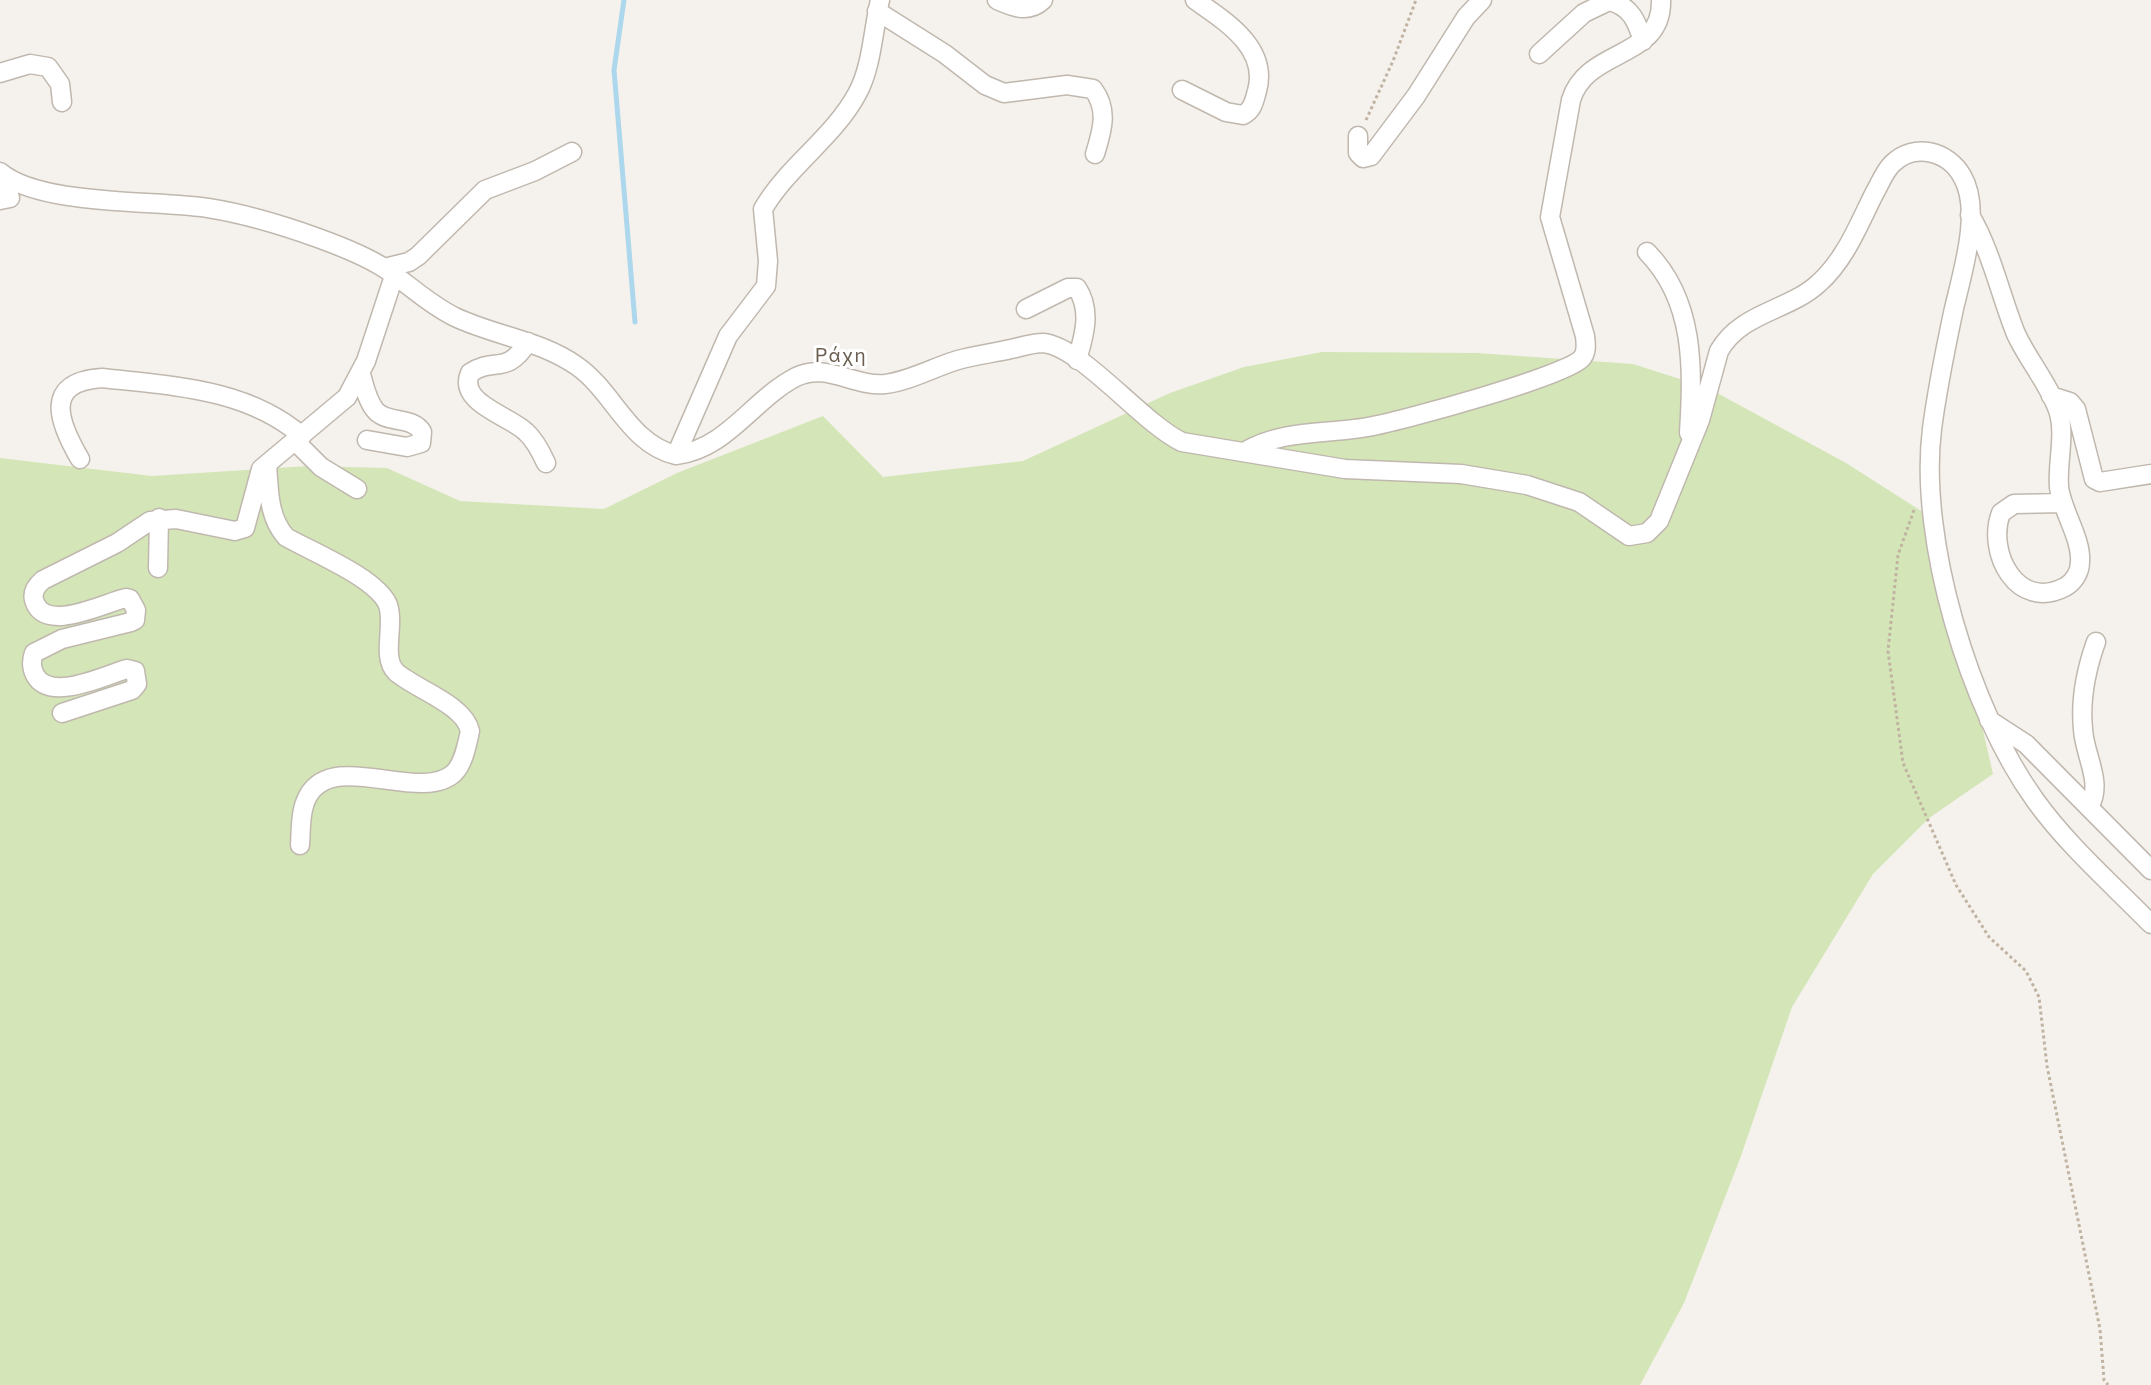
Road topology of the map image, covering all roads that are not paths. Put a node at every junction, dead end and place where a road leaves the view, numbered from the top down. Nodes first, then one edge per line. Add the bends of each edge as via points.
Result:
1 (997, 0) edge
2 (1043, 0) edge
3 (1195, 0) edge
4 (1482, 0) edge
5 (1661, 0) edge
6 (878, 5) edge
7 (1643, 41) junction
8 (1539, 54) dead end
9 (0, 73) edge
10 (1182, 90) dead end
11 (62, 102) dead end
12 (1358, 136) road end
13 (572, 152) dead end
14 (1095, 154) dead end
15 (2, 174) edge
16 (0, 200) edge
17 (1970, 215) junction
18 (1647, 252) dead end
19 (389, 272) junction
20 (1026, 309) dead end
21 (528, 342) junction
22 (1077, 360) junction
23 (361, 374) junction
24 (2051, 396) junction
25 (299, 439) junction
26 (368, 440) dead end
27 (1688, 449) junction
28 (1244, 452) junction
29 (676, 455) junction
30 (80, 459) dead end
31 (267, 463) junction
32 (546, 463) dead end
33 (2151, 474) edge
34 (357, 489) dead end
35 (2063, 503) junction
36 (159, 518) junction
37 (158, 568) dead end
38 (2096, 642) dead end
39 (62, 713) dead end
40 (1989, 720) junction
41 (2090, 805) junction
42 (300, 845) dead end
43 (2151, 870) edge
44 (2151, 924) edge

1 - 2 street via 1024,9
3 - 10 street via 1242,36 1256,59 1259,82 1253,105 1243,115 1226,112
4 - 12 street via 1466,17 1416,96 1371,156 1364,158 1358,153
5 - 7 street via 1655,28
6 - 14 street via 985,85 1004,93 1067,85 1093,88 1104,116
6 - 29 street via 858,93 763,209 766,286 728,336
7 - 8 street via 1635,17 1628,9 1609,1 1584,13
7 - 28 street via 1595,66 1575,88 1550,207 1552,228 1585,336 1583,357 1561,370 1455,405 1372,427 1282,437
9 - 11 street via 30,64 48,67 60,84
13 - 19 street via 535,171 485,189 418,256
15 - 16 street via 10,198
15 - 19 street via 31,187 64,195 207,208 254,218 321,239
17 - 24 street via 1988,251 2019,341
17 - 27 street via 1962,175 1946,158 1922,151 1892,164 1840,258 1821,282 1751,320 1725,341
17 - 40 street via 1932,428 1929,502 1955,621
18 - 27 street via 1677,293 1689,340
19 - 21 street via 429,304 457,318
19 - 23 street
20 - 22 street via 1068,288 1077,288 1085,305 1086,327
21 - 29 street via 563,357 589,375 645,442
21 - 32 street via 508,364 470,373 468,386 483,405 525,430
22 - 28 street via 1170,436 1202,446
22 - 29 street via 1052,346 1035,344 959,359 885,384 820,372 806,374 789,382 720,437 700,449
23 - 25 street via 347,397
23 - 26 street via 374,409 418,426 422,432 421,443 413,447
24 - 33 street via 2070,402 2076,409 2097,481
24 - 35 street via 2061,429 2058,465
25 - 30 street via 271,413 210,392 85,379 67,389 60,404 64,425
25 - 31 street
25 - 34 street via 321,467
27 - 28 street via 1659,521 1653,530 1634,537 1579,502 1527,485 1461,474 1345,469
31 - 36 street via 259,476 245,528 235,531
31 - 42 street via 271,506 279,529 286,537 377,589 388,604 392,630 389,657 395,671 462,716 470,731 459,766 446,779 325,779 309,793 305,803
35 - 35 street via 2081,556 2078,573 2060,590 2048,593 2022,588 2013,581 2002,561 1998,524 2001,513 2014,504
36 - 37 street
36 - 39 street via 36,586 35,603 45,612 75,615 126,598 136,610 131,622 62,639 34,653 32,666 39,681 47,686 68,687 135,670 137,684 132,690
38 - 41 street via 2087,667 2082,712 2085,746 2095,782
40 - 41 street via 2026,744
40 - 44 street via 2021,780 2061,834
41 - 43 street

